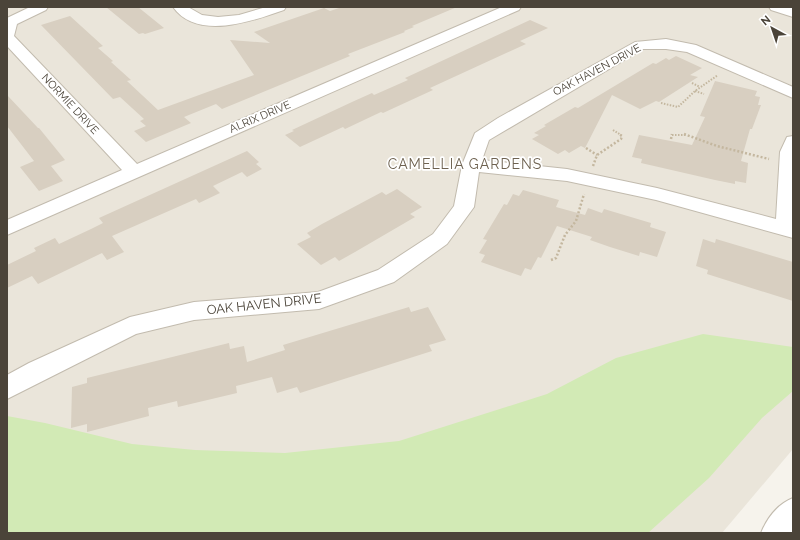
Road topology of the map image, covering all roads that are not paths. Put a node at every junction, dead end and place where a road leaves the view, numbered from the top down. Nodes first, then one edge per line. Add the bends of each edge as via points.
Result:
1 (41, 7) edge
2 (180, 7) edge
3 (279, 7) edge
4 (514, 7) edge
5 (776, 7) edge
6 (793, 13) edge
7 (7, 36) edge
8 (793, 93) edge
9 (793, 141) edge
10 (471, 165) junction
11 (134, 172) junction
12 (7, 228) edge
13 (790, 230) edge
14 (7, 388) edge
15 (793, 512) edge
16 (776, 533) edge

1 - 7 street via 11,22
2 - 3 street via 196,19 217,22 240,20
4 - 11 street, ALRIX DRIVE
5 - 6 street
7 - 11 street, NORMIE DRIVE
8 - 10 street, OAK HAVEN DRIVE via 691,48 666,44 640,45 481,137
9 - 13 street via 789,152
10 - 13 street via 566,175 657,194
10 - 14 street, OAK HAVEN DRIVE via 464,206 440,239 386,276 319,300 194,311 130,326 38,370
11 - 12 street, ALRIX DRIVE
15 - 16 street

